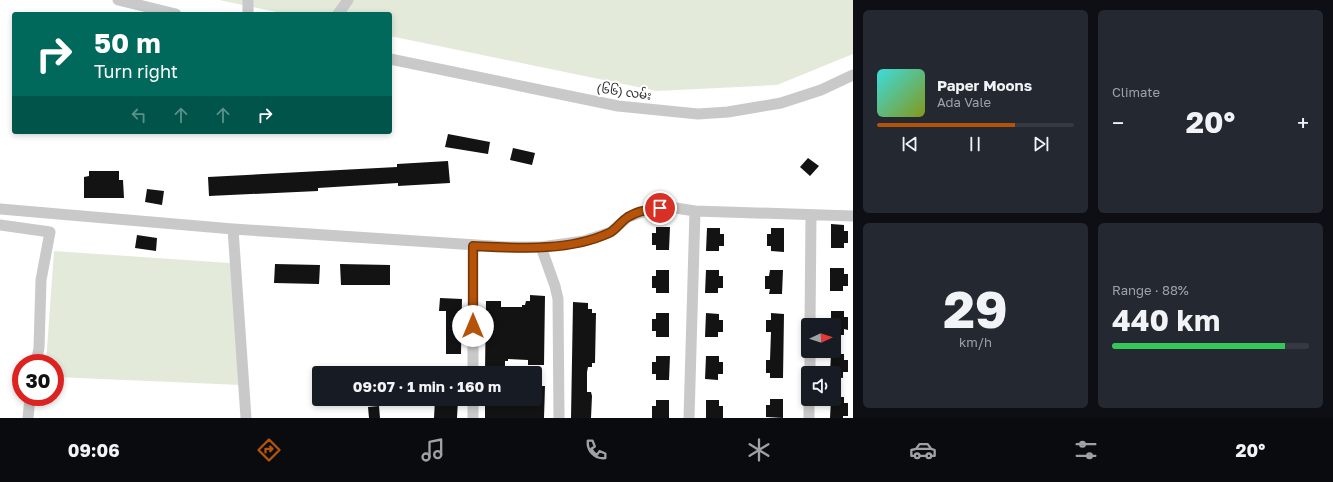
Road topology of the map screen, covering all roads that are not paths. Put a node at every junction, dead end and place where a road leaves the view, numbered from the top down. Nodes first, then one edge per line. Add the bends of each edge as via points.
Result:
1 (118, 0) edge
2 (248, 0) edge
3 (348, 0) edge
4 (168, 12) edge
5 (248, 12) edge
6 (339, 12) edge
7 (392, 59) edge
8 (853, 75) edge
9 (0, 209) edge
10 (695, 211) junction
11 (810, 216) junction
12 (853, 216) edge
13 (0, 225) edge
14 (233, 229) junction
15 (473, 246) junction
16 (541, 247) junction
17 (810, 318) edge
18 (38, 354) edge
19 (473, 366) edge
20 (29, 406) edge
21 (473, 406) edge
22 (810, 406) edge
23 (28, 418) edge
24 (246, 418) edge
25 (473, 418) edge
26 (560, 418) edge
27 (690, 418) edge
28 (809, 418) edge

1 - 4 street
2 - 5 street
3 - 6 street
7 - 8 street, (၆၆) လမ်း via 618,106 698,114 781,103 821,90
9 - 14 street
10 - 11 street
10 - 16 street via 669,207 652,209 628,216 611,232 584,241
10 - 27 street
11 - 12 street
11 - 17 street
13 - 18 street via 50,232 41,280
14 - 15 street
14 - 24 street
15 - 16 street
15 - 19 street
16 - 26 street via 556,286 558,299
20 - 23 street
21 - 25 street
22 - 28 street

